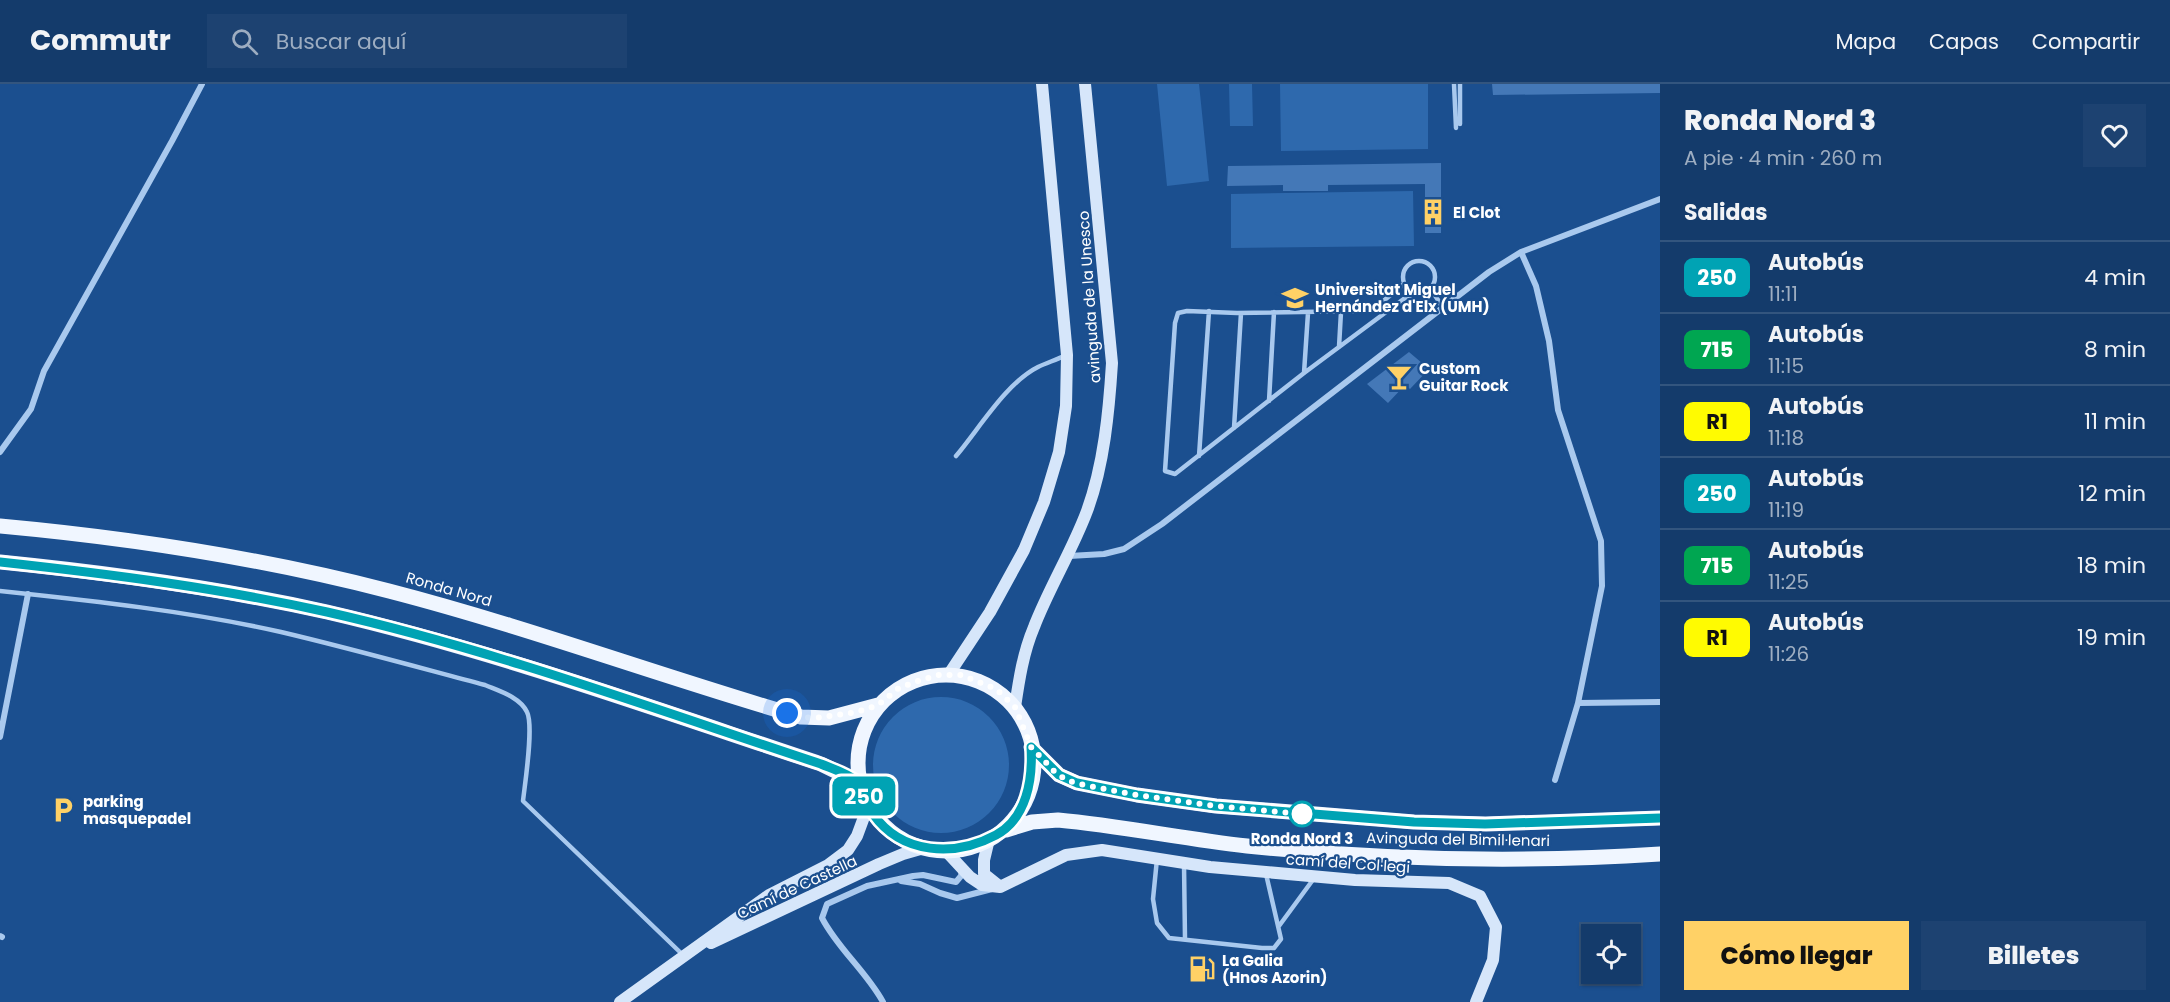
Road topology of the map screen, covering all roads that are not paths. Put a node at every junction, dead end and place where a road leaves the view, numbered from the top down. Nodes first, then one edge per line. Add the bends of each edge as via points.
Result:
1 (202, 84) edge
2 (1042, 84) edge
3 (1085, 84) edge
4 (1454, 84) edge
5 (1460, 84) edge
6 (1660, 200) edge
7 (1521, 252) junction
8 (1404, 284) junction
9 (1431, 289) junction
10 (1416, 293) junction
11 (1443, 308) junction
12 (1209, 311) junction
13 (1274, 312) junction
14 (1341, 312) junction
15 (1241, 313) junction
16 (1308, 313) junction
17 (1339, 347) junction
18 (1066, 355) junction
19 (1304, 373) junction
20 (1269, 401) junction
21 (1234, 428) junction
22 (0, 452) edge
23 (956, 456) dead end
24 (1199, 456) junction
25 (0, 526) edge
26 (1069, 556) junction
27 (0, 562) edge
28 (0, 591) edge
29 (28, 594) junction
30 (949, 674) junction
31 (1660, 702) edge
32 (1578, 703) junction
33 (878, 705) junction
34 (1015, 707) junction
35 (0, 737) edge
36 (1031, 747) junction
37 (1555, 780) dead end
38 (860, 783) junction
39 (866, 801) junction
40 (1660, 818) edge
41 (1006, 830) junction
42 (989, 839) junction
43 (924, 848) junction
44 (945, 850) junction
45 (1660, 854) edge
46 (1157, 859) junction
47 (1184, 863) junction
48 (962, 867) junction
49 (1265, 872) junction
50 (1315, 877) junction
51 (897, 881) junction
52 (1000, 887) junction
53 (1280, 926) junction
54 (1185, 939) junction
55 (683, 956) junction
56 (620, 1002) edge
57 (884, 1002) edge
58 (1476, 1002) edge

1 - 22 street via 44,371 31,409
2 - 18 main road, avinguda de la Unesco
3 - 26 main road, avinguda de la Unesco via 1112,363 1102,454 1088,509
4 - 5 lane via 1458,126
6 - 7 street
7 - 11 street
7 - 32 street via 1536,286 1549,341 1558,410 1601,541 1602,586
8 - 9 lane via 1409,265 1423,262 1429,264 1435,275
8 - 10 lane
8 - 14 lane via 1376,307
9 - 10 lane
9 - 11 lane
10 - 17 lane
11 - 26 street via 1162,524 1124,549
12 - 15 lane
12 - 24 lane
12 - 24 lane via 1178,313 1175,323 1165,471 1175,474
13 - 15 lane
13 - 16 lane
13 - 20 lane
14 - 16 lane
14 - 17 lane
15 - 21 lane
16 - 19 lane
17 - 19 lane
18 - 23 lane via 1021,379
18 - 30 main road, avinguda de la Unesco via 1059,452 1044,502 990,612
19 - 20 lane
20 - 21 lane
21 - 24 lane
25 - 33 main road, Ronda Nord via 193,550 388,591 801,717 829,718
26 - 34 main road, avinguda de la Unesco via 1033,629 1020,669
27 - 38 main road via 154,580 327,612 543,672 821,764
28 - 29 lane
29 - 35 street
29 - 55 lane via 131,605 280,632 485,685 511,696 527,712 529,738 523,801
30 - 33 main road via 899,688
30 - 34 main road via 996,689
31 - 32 street
32 - 37 street
33 - 38 main road via 862,740
34 - 36 main road
36 - 40 main road, Avinguda del Bimil·lenari via 1059,775 1077,783 1215,806 1485,824
36 - 41 main road via 1029,789 1020,812
38 - 39 main road
39 - 43 main road via 880,824 906,842
39 - 55 main road, Camí de Castella via 864,817 848,850 828,865 769,895
41 - 42 main road
41 - 45 main road, Avinguda del Bimil·lenari via 1058,820 1247,846 1437,858 1522,860
42 - 44 main road
42 - 52 main road via 984,874
43 - 44 main road
43 - 55 main road, Camí de Castella via 879,864
44 - 48 main road
46 - 47 main road, camí del Col·legi
46 - 52 main road, camí del Col·legi via 1102,850 1066,855
46 - 54 lane via 1153,899 1157,923 1169,938
47 - 49 main road, camí del Col·legi
47 - 54 lane
48 - 51 street via 957,882 923,874
48 - 52 main road via 982,885
49 - 50 main road, camí del Col·legi
49 - 53 lane
50 - 53 lane
50 - 58 main road, camí del Col·legi via 1449,883 1480,896 1496,927 1493,960
51 - 52 street via 920,884 957,898
51 - 57 street via 867,886 827,904 822,918 831,936 872,982
53 - 54 lane via 1281,939 1274,948
55 - 56 main road, Camí de Castella

